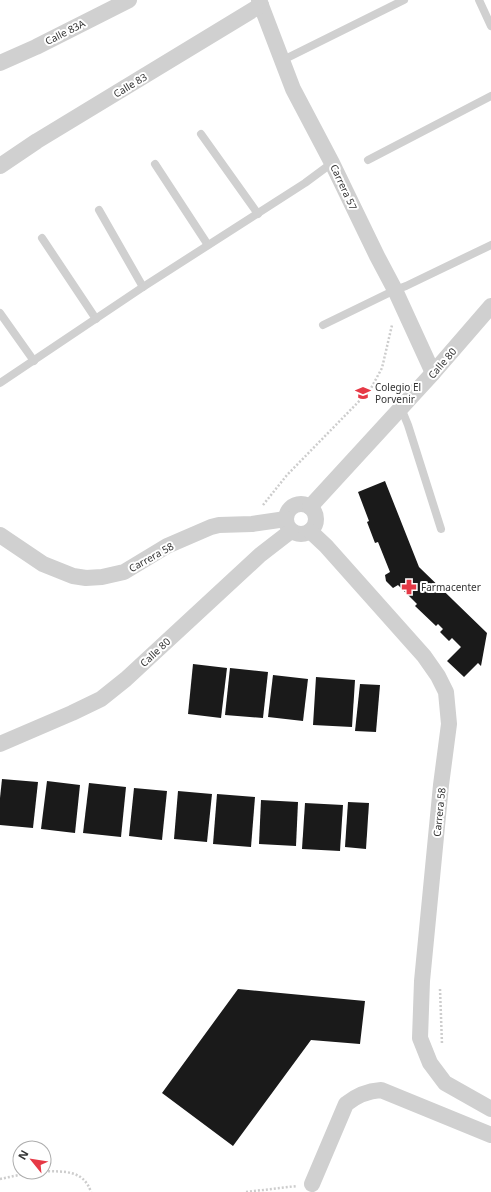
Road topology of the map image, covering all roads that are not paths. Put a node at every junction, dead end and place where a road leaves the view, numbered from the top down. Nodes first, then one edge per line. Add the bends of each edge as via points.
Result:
1 (130, 0) edge
2 (404, 0) edge
3 (479, 0) edge
4 (260, 2) edge
5 (491, 26) edge
6 (283, 60) junction
7 (0, 63) edge
8 (491, 96) edge
9 (201, 134) dead end
10 (368, 160) dead end
11 (332, 163) junction
12 (155, 164) dead end
13 (0, 166) edge
14 (99, 210) dead end
15 (258, 214) junction
16 (42, 238) dead end
17 (208, 245) junction
18 (491, 245) edge
19 (143, 287) junction
20 (397, 295) junction
21 (491, 306) edge
22 (0, 312) edge
23 (96, 319) junction
24 (323, 325) dead end
25 (34, 361) junction
26 (433, 373) junction
27 (0, 383) edge
28 (401, 408) junction
29 (310, 507) junction
30 (288, 525) junction
31 (442, 529) dead end
32 (310, 531) junction
33 (0, 536) edge
34 (0, 744) edge
35 (491, 1109) edge
36 (491, 1135) edge
37 (312, 1184) road end

1 - 7 street, Calle 83A
2 - 6 lane
3 - 5 lane
4 - 6 street, Carrera 57
4 - 13 street, Calle 83
6 - 11 street, Carrera 57 via 293,89
8 - 10 lane
9 - 15 lane
11 - 15 lane
11 - 20 street, Carrera 57
12 - 17 lane
14 - 19 lane
15 - 17 lane
16 - 23 lane
17 - 19 lane
18 - 20 lane via 406,286
19 - 23 lane
20 - 24 lane
20 - 26 street, Carrera 57
21 - 26 street, Calle 80
22 - 25 lane
23 - 25 lane
25 - 27 lane
26 - 28 street, Calle 80
28 - 29 street, Calle 80
28 - 31 lane
29 - 30 street via 297,505 291,508 287,513
29 - 32 street via 316,519
30 - 32 street via 298,534
30 - 33 street, Carrera 58 via 211,527 167,546 124,572 86,578 73,576 43,564
30 - 34 street, Calle 80 via 260,555 101,699
32 - 35 street, Carrera 58 via 424,656 446,692 450,724 441,785 422,981 420,1038 430,1063 445,1084
36 - 37 street via 381,1090 370,1090 346,1104

